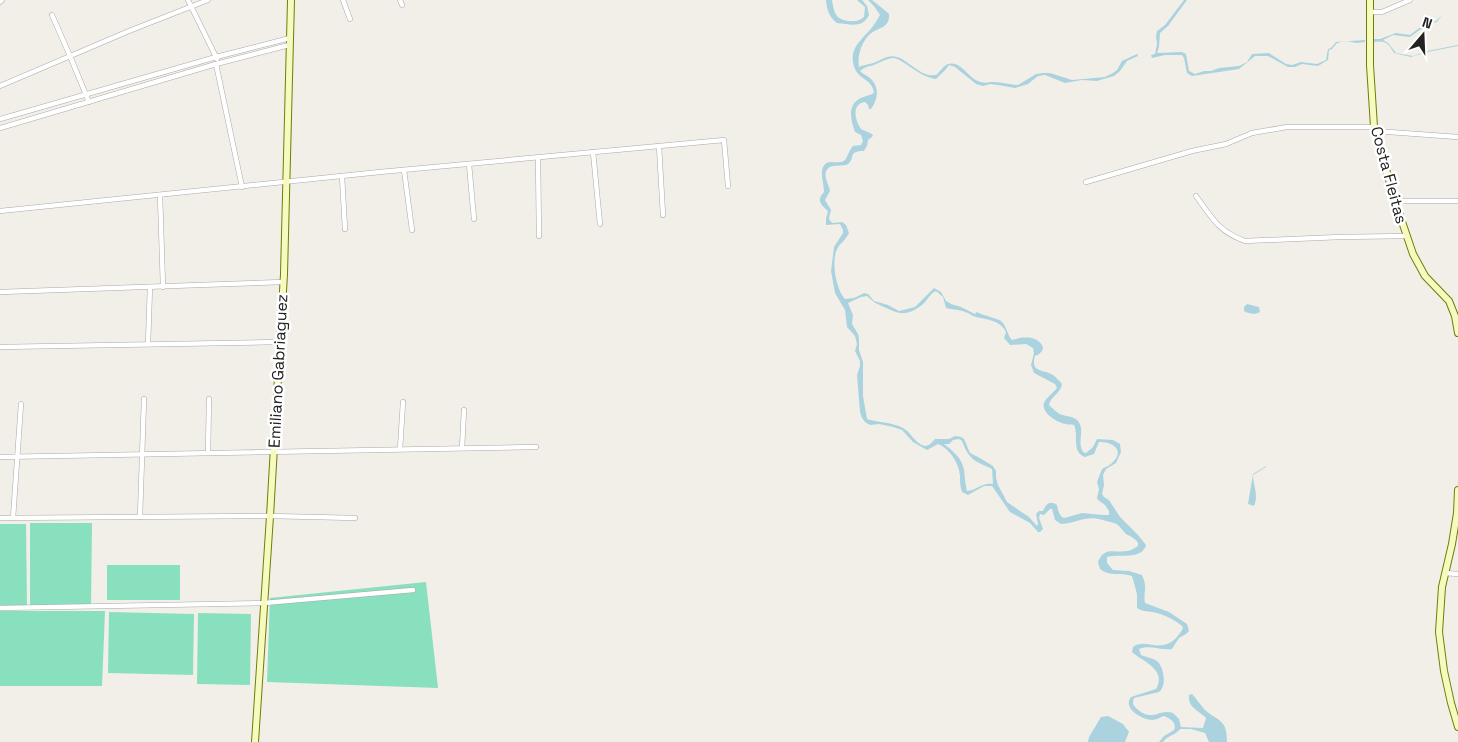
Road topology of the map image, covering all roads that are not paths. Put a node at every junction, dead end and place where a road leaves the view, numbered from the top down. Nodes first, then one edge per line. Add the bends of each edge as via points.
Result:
1 (188, 0) edge
2 (208, 0) edge
3 (291, 0) edge
4 (343, 0) edge
5 (1370, 0) edge
6 (1410, 0) edge
7 (191, 6) junction
8 (1370, 12) junction
9 (52, 16) dead end
10 (350, 19) dead end
11 (290, 41) junction
12 (70, 56) junction
13 (216, 57) junction
14 (217, 63) junction
15 (0, 86) edge
16 (87, 94) junction
17 (89, 102) junction
18 (0, 119) edge
19 (0, 128) edge
20 (1375, 129) junction
21 (1458, 137) edge
22 (659, 146) junction
23 (593, 152) junction
24 (538, 158) junction
25 (469, 164) junction
26 (404, 170) junction
27 (342, 176) junction
28 (286, 182) junction
29 (1086, 182) dead end
30 (728, 186) dead end
31 (242, 187) junction
32 (160, 195) junction
33 (1196, 196) dead end
34 (1395, 201) junction
35 (1458, 201) edge
36 (0, 211) edge
37 (662, 215) dead end
38 (474, 219) dead end
39 (600, 224) dead end
40 (344, 229) dead end
41 (412, 230) dead end
42 (539, 236) dead end
43 (1406, 236) junction
44 (283, 282) junction
45 (150, 287) junction
46 (163, 287) junction
47 (0, 292) edge
48 (1458, 331) edge
49 (280, 342) junction
50 (148, 344) junction
51 (0, 347) edge
52 (144, 399) dead end
53 (209, 399) dead end
54 (403, 402) dead end
55 (21, 404) dead end
56 (464, 410) dead end
57 (536, 447) dead end
58 (462, 448) junction
59 (400, 449) junction
60 (274, 452) junction
61 (208, 453) junction
62 (142, 454) junction
63 (17, 456) junction
64 (0, 457) edge
65 (1458, 490) edge
66 (270, 516) junction
67 (140, 517) junction
68 (0, 518) edge
69 (12, 518) junction
70 (355, 518) dead end
71 (1445, 573) junction
72 (1458, 574) edge
73 (413, 590) dead end
74 (264, 603) junction
75 (0, 608) edge
76 (1458, 727) edge
77 (255, 742) edge

1 - 7 street
2 - 7 street
3 - 11 main road, Emiliano Gabriaguez
4 - 10 street
5 - 8 main road, Costa Fleitas
6 - 8 street via 1382,12
7 - 12 street
7 - 13 street
8 - 20 main road, Costa Fleitas
9 - 12 street
11 - 13 street
11 - 14 street
11 - 28 main road, Emiliano Gabriaguez
12 - 15 street
12 - 16 street
13 - 14 street
13 - 16 street
14 - 17 street
14 - 31 street
16 - 17 street
16 - 18 street
17 - 19 street
20 - 21 street
20 - 29 street via 1287,127 1252,133 1226,144
20 - 34 main road, Costa Fleitas
22 - 23 street
22 - 30 street via 724,140
22 - 37 street
23 - 24 street
23 - 39 street
24 - 25 street
24 - 42 street
25 - 26 street
25 - 38 street
26 - 27 street
26 - 41 street
27 - 28 street
27 - 40 street
28 - 31 street
28 - 44 main road, Emiliano Gabriaguez
31 - 32 street
32 - 36 street
32 - 46 street
33 - 43 street via 1221,229 1245,240
34 - 35 street
34 - 43 main road, Costa Fleitas
43 - 48 main road, Costa Fleitas via 1420,270 1449,301
44 - 46 street
44 - 49 main road, Emiliano Gabriaguez
45 - 46 street
45 - 47 street
45 - 50 street
49 - 50 street
49 - 60 main road, Emiliano Gabriaguez
50 - 51 street
52 - 62 street
53 - 61 street
54 - 59 street
55 - 63 street
56 - 58 street
57 - 58 street
58 - 59 street
59 - 60 street
60 - 61 street
60 - 66 main road, Emiliano Gabriaguez
61 - 62 street
62 - 63 street
62 - 67 street
63 - 64 street
63 - 69 street
65 - 71 main road
66 - 67 street
66 - 70 street
66 - 74 main road, Emiliano Gabriaguez
67 - 69 street
68 - 69 street
71 - 72 street
71 - 76 main road via 1440,641
73 - 74 street
74 - 75 street
74 - 77 main road, Emiliano Gabriaguez

